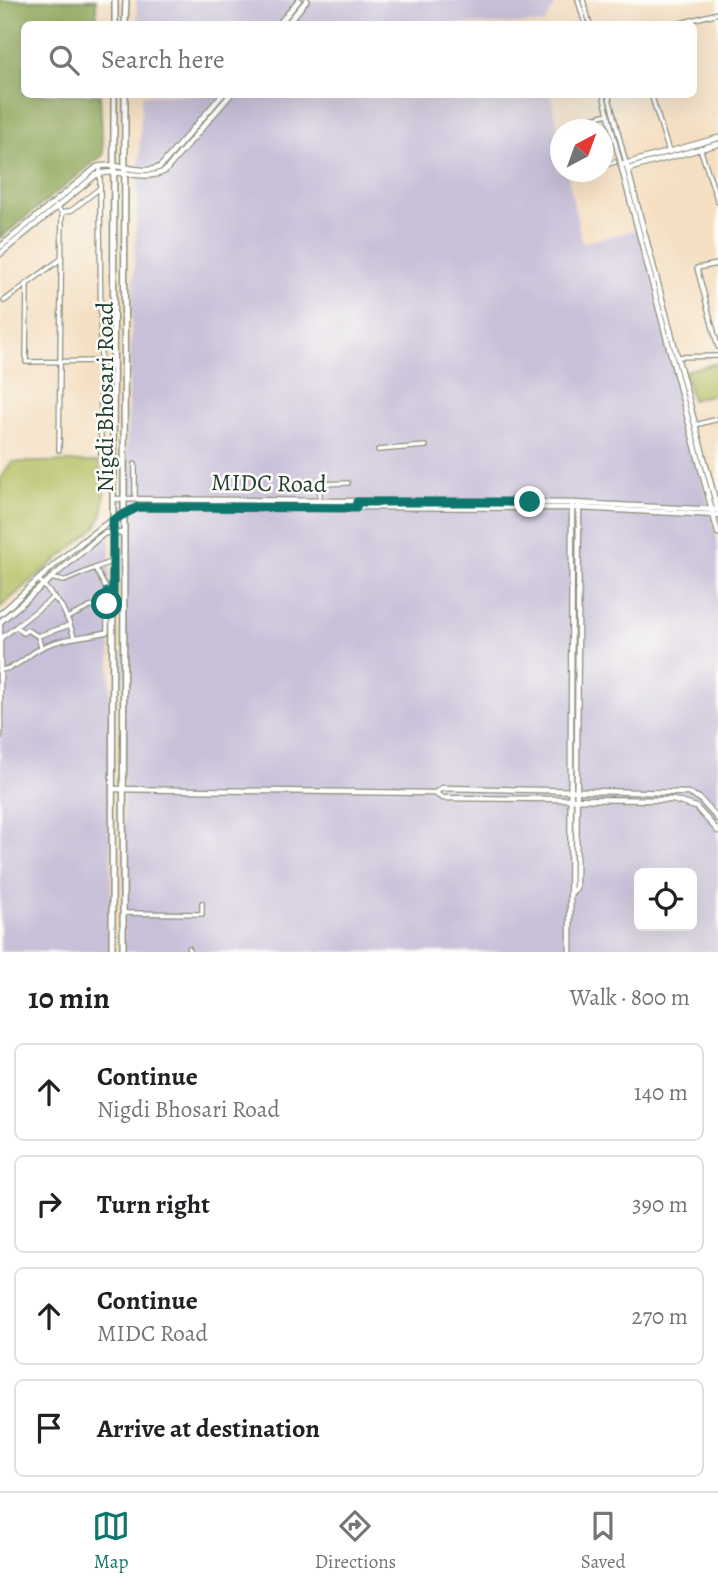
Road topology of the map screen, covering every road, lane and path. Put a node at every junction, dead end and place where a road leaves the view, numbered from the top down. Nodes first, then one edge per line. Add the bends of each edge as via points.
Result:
1 (115, 0) edge
2 (126, 0) edge
3 (299, 0) edge
4 (307, 0) edge
5 (581, 0) edge
6 (718, 13) edge
7 (115, 21) edge
8 (125, 21) edge
9 (282, 21) edge
10 (290, 21) edge
11 (584, 21) edge
12 (589, 21) edge
13 (688, 21) edge
14 (114, 98) edge
15 (125, 98) edge
16 (220, 98) edge
17 (228, 98) edge
18 (604, 98) edge
19 (609, 98) edge
20 (652, 98) edge
21 (608, 114) junction
22 (590, 119) edge
23 (718, 138) edge
24 (718, 144) edge
25 (699, 146) junction
26 (669, 152) junction
27 (113, 165) junction
28 (123, 167) junction
29 (625, 167) junction
30 (100, 170) junction
31 (113, 173) junction
32 (124, 174) junction
33 (100, 188) junction
34 (718, 202) edge
35 (55, 205) junction
36 (62, 213) junction
37 (0, 247) edge
38 (0, 254) edge
39 (61, 259) junction
40 (113, 259) junction
41 (102, 260) junction
42 (718, 264) edge
43 (27, 284) junction
44 (4, 301) dead end
45 (718, 347) edge
46 (718, 356) edge
47 (674, 357) junction
48 (102, 361) junction
49 (60, 362) junction
50 (718, 419) edge
51 (692, 426) junction
52 (426, 446) dead end
53 (59, 450) dead end
54 (378, 450) dead end
55 (135, 464) dead end
56 (348, 483) dead end
57 (113, 487) junction
58 (113, 499) junction
59 (123, 499) junction
60 (135, 499) junction
61 (319, 501) junction
62 (357, 505) junction
63 (579, 505) junction
64 (572, 506) junction
65 (716, 512) edge
66 (123, 516) junction
67 (113, 520) junction
68 (113, 533) junction
69 (123, 533) junction
70 (718, 533) edge
71 (113, 561) junction
72 (95, 568) junction
73 (50, 579) junction
74 (41, 582) junction
75 (110, 593) junction
76 (54, 597) junction
77 (107, 604) junction
78 (0, 614) edge
79 (67, 618) junction
80 (0, 622) edge
81 (70, 625) junction
82 (17, 627) junction
83 (38, 636) junction
84 (74, 637) junction
85 (0, 639) edge
86 (41, 648) junction
87 (1, 670) edge
88 (0, 736) edge
89 (113, 789) junction
90 (123, 789) junction
91 (569, 790) junction
92 (576, 790) junction
93 (677, 792) junction
94 (434, 793) junction
95 (569, 798) junction
96 (576, 799) junction
97 (677, 800) junction
98 (718, 819) edge
99 (718, 831) edge
100 (572, 892) junction
101 (202, 903) dead end
102 (123, 913) junction
103 (112, 952) edge
104 (123, 952) edge
105 (570, 952) edge

1 - 7 main road
2 - 8 main road
3 - 9 street
4 - 10 street
5 - 11 street
5 - 12 street
6 - 13 street
14 - 27 main road, Nigdi Bhosari Road
15 - 28 main road, Nigdi Bhosari Road
16 - 28 street via 160,167
17 - 32 street via 165,171 151,176
18 - 21 street
19 - 29 street
20 - 26 street
21 - 22 street
21 - 29 street
23 - 25 street
24 - 25 street
25 - 26 street
25 - 29 street
25 - 34 street
26 - 29 street
27 - 28 street
27 - 30 street
27 - 31 main road, Nigdi Bhosari Road
28 - 32 main road, Nigdi Bhosari Road
29 - 47 street
30 - 31 street
30 - 33 street
30 - 35 street
31 - 32 street
31 - 40 main road, Nigdi Bhosari Road
32 - 59 main road, Nigdi Bhosari Road
33 - 36 street
33 - 41 street
35 - 36 street
35 - 37 street
35 - 38 street
36 - 39 street
39 - 43 street
39 - 49 street
40 - 41 street
40 - 57 main road, Nigdi Bhosari Road
41 - 48 street
42 - 45 street via 697,268
43 - 44 street
43 - 49 street via 26,362
46 - 47 street
47 - 51 street
48 - 49 street
48 - 57 street via 101,454
49 - 53 street
50 - 51 street
51 - 65 street
52 - 54 street
55 - 60 street
56 - 61 street via 321,484
57 - 58 main road, Nigdi Bhosari Road
58 - 59 street, MIDC Road
58 - 67 main road, Nigdi Bhosari Road
59 - 60 street, MIDC Road
59 - 66 main road, Nigdi Bhosari Road
60 - 61 street, MIDC Road
61 - 62 street, MIDC Road
62 - 64 street
62 - 66 street via 144,506
63 - 64 street
63 - 65 street
63 - 92 street
64 - 91 street
65 - 70 street
66 - 67 street
66 - 69 main road, Nigdi Bhosari Road
67 - 68 main road, Nigdi Bhosari Road
67 - 74 street
68 - 69 street
68 - 71 main road, Nigdi Bhosari Road
68 - 73 street via 97,539
69 - 90 main road, Nigdi Bhosari Road
71 - 72 street
71 - 75 main road, Nigdi Bhosari Road
72 - 73 street via 64,580
72 - 75 street
73 - 74 street
74 - 76 street
74 - 78 street
74 - 80 street
75 - 77 street
75 - 89 main road, Nigdi Bhosari Road
76 - 79 street
76 - 82 street
77 - 79 street
77 - 84 street via 107,632
78 - 80 street
79 - 81 street
80 - 85 street
81 - 83 street
81 - 84 street
82 - 83 street
82 - 85 street
83 - 86 street
84 - 86 street
85 - 87 street
86 - 87 street via 24,662
87 - 88 street
89 - 90 street
89 - 103 main road, Nigdi Bhosari Road
90 - 94 street
90 - 102 main road, Nigdi Bhosari Road
91 - 92 street
91 - 94 street via 442,788
91 - 95 street
92 - 93 street
92 - 96 street
93 - 97 street
93 - 98 street via 699,798
94 - 95 street via 443,798
95 - 96 street
95 - 100 street
96 - 97 street
96 - 100 street via 576,888
97 - 99 street via 696,807
100 - 105 street
101 - 102 street via 202,914
102 - 104 main road, Nigdi Bhosari Road

